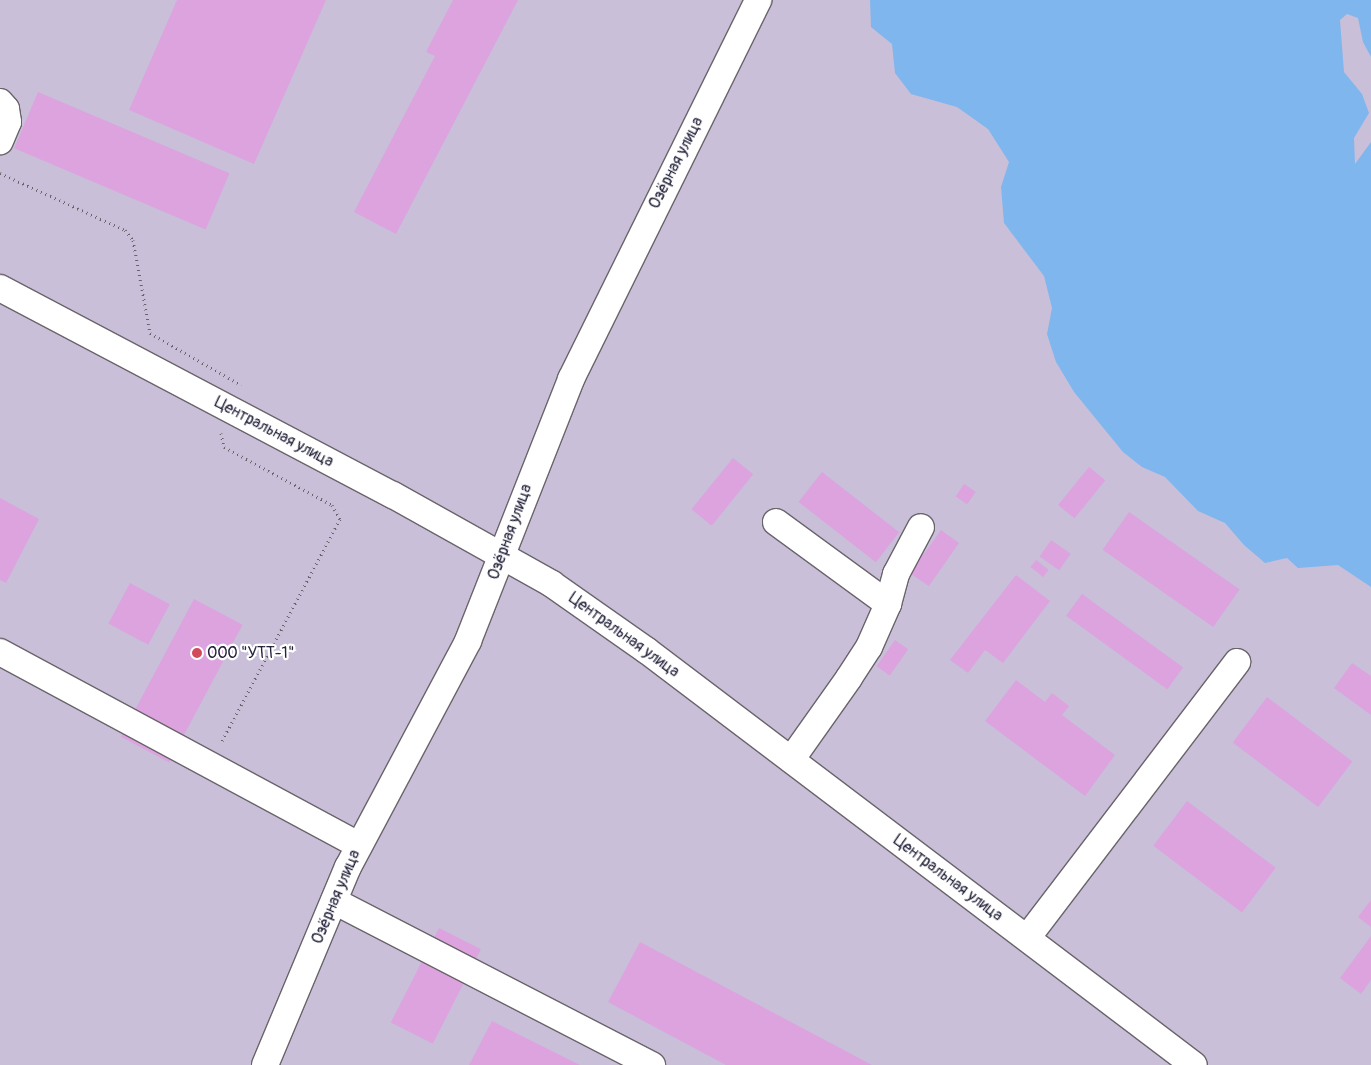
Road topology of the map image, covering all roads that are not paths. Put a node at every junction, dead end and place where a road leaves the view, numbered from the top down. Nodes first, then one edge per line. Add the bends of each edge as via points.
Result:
1 (758, 0) edge
2 (0, 102) edge
3 (0, 140) edge
4 (0, 288) edge
5 (776, 522) dead end
6 (921, 527) dead end
7 (503, 554) junction
8 (888, 604) junction
9 (0, 652) edge
10 (1237, 662) dead end
11 (791, 760) junction
12 (358, 845) junction
13 (334, 901) junction
14 (1027, 938) junction
15 (265, 1065) edge
16 (652, 1065) edge
17 (1194, 1065) edge

1 - 7 street, Озёрная улица via 571,379
2 - 3 street via 6,109 8,122
4 - 7 street, Центральная улица
5 - 8 street
6 - 8 street via 896,574
7 - 11 street, Центральная улица via 594,612
7 - 12 street, Озёрная улица via 448,683
8 - 11 street via 854,670
9 - 12 street
10 - 14 street
11 - 14 street, Центральная улица
12 - 13 street, Озёрная улица
13 - 15 street, Озёрная улица
13 - 16 street
14 - 17 street, Центральная улица

